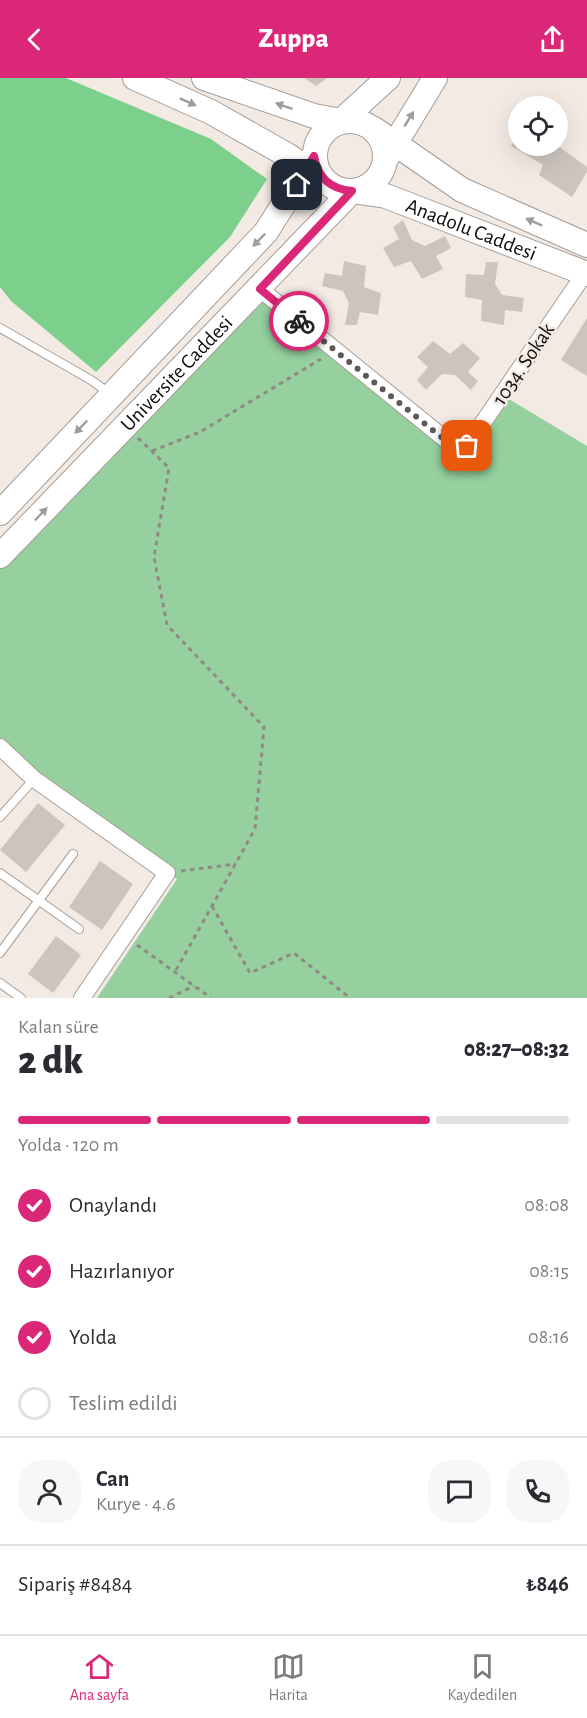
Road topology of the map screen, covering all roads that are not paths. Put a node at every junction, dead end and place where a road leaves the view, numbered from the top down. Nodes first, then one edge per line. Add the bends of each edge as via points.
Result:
1 (135, 78) edge
2 (204, 78) edge
3 (388, 78) edge
4 (435, 78) edge
5 (341, 121) junction
6 (390, 153) junction
7 (314, 167) junction
8 (352, 191) junction
9 (585, 240) edge
10 (586, 274) edge
11 (260, 289) junction
12 (0, 328) edge
13 (112, 395) junction
14 (0, 513) edge
15 (0, 556) edge
16 (0, 747) edge
17 (34, 779) junction
18 (0, 817) edge
19 (73, 854) dead end
20 (0, 873) edge
21 (39, 900) junction
22 (79, 930) dead end
23 (0, 953) edge
24 (0, 983) edge
25 (21, 998) edge
26 (82, 998) edge

1 -> 7 street via 211,112
5 -> 2 street via 314,116
3 - 5 street
6 -> 4 street
5 - 6 street via 352,120 374,129
5 - 7 street via 321,134
6 - 8 street via 373,182
9 -> 6 street, Anadolu Caddesi via 462,190
7 - 8 street via 330,186
7 -> 13 street, Universite Caddesi via 266,232
8 - 10 street, Anadolu Caddesi via 386,196
8 - 11 street, Universite Caddesi
10 - 11 street, 1034. Sokak via 467,446 456,448
15 -> 11 street, Universite Caddesi
12 - 13 lane
13 -> 14 street, Universite Caddesi
16 - 17 street
17 - 18 lane
17 - 26 street via 167,873
19 - 21 lane
20 - 21 lane
21 - 22 lane
21 - 23 lane
24 - 25 lane

